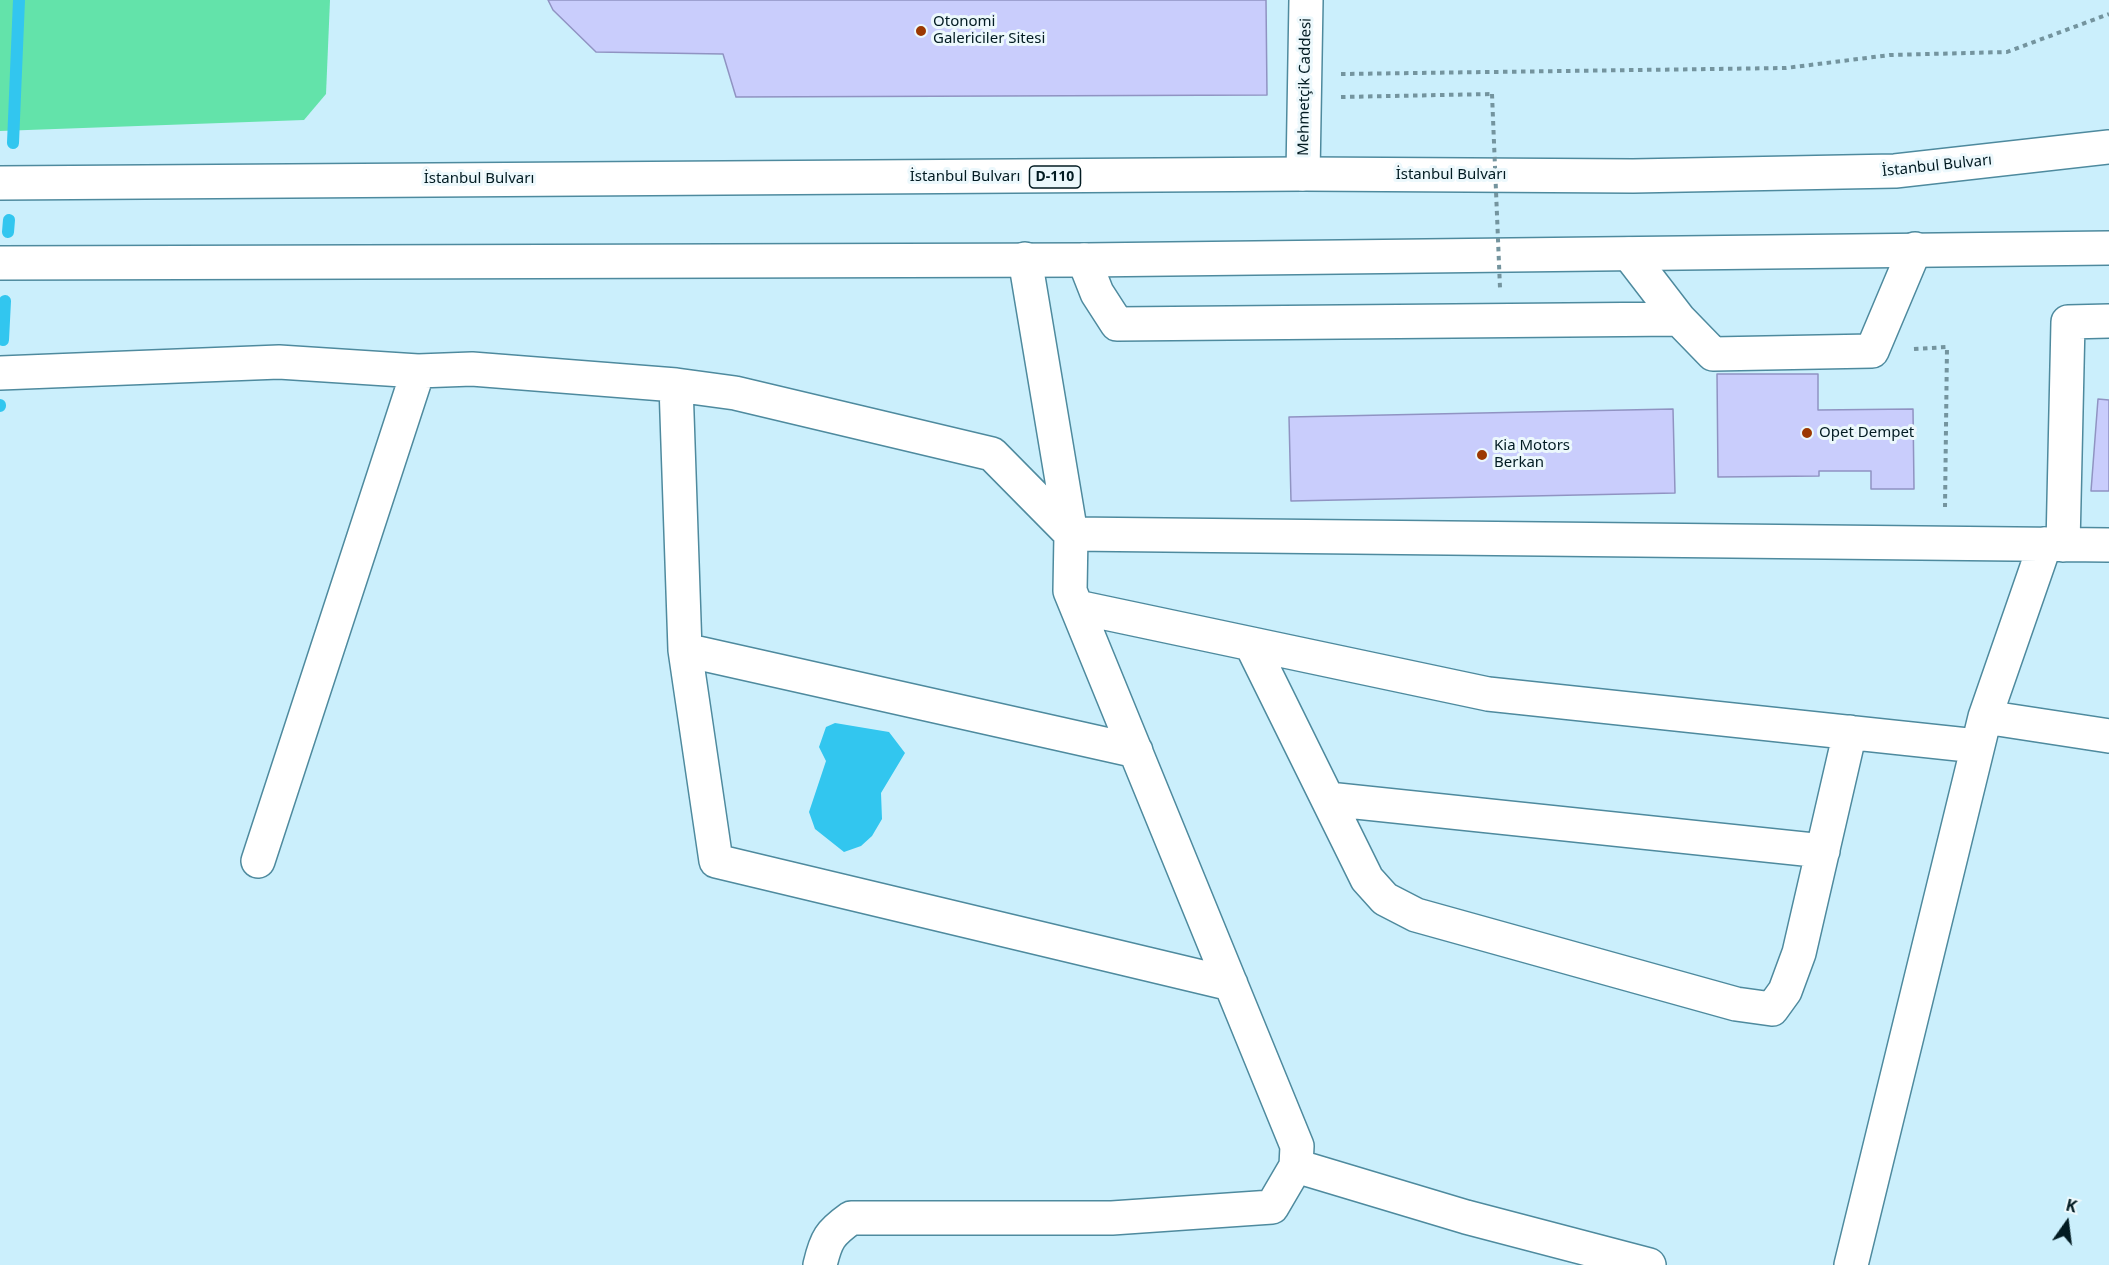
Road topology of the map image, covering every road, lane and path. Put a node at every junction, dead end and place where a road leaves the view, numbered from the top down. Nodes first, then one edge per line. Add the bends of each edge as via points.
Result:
1 (1306, 0) edge
2 (2109, 14) edge
3 (1305, 74) junction
4 (1383, 95) dead end
5 (2109, 147) edge
6 (1303, 174) junction
7 (0, 183) edge
8 (2109, 248) edge
9 (1915, 249) junction
10 (1629, 254) junction
11 (1025, 259) junction
12 (1084, 260) junction
13 (0, 263) edge
14 (1500, 288) dead end
15 (1679, 320) junction
16 (2109, 321) edge
17 (1872, 351) junction
18 (418, 371) junction
19 (0, 373) edge
20 (676, 385) junction
21 (1071, 534) junction
22 (1944, 543) junction
23 (2054, 544) junction
24 (2109, 545) edge
25 (1077, 607) junction
26 (1251, 644) junction
27 (685, 650) junction
28 (1981, 731) junction
29 (1850, 732) junction
30 (2109, 736) edge
31 (1136, 751) junction
32 (1328, 799) junction
33 (1823, 851) junction
34 (258, 861) dead end
35 (1231, 984) junction
36 (1296, 1166) junction
37 (820, 1265) edge
38 (1649, 1265) edge
39 (1851, 1265) edge

1 - 3 main road, Mehmetçik Caddesi
2 - 3 path via 2007,52 1890,56 1786,68
3 - 6 main road, Mehmetçik Caddesi
4 - 14 path, bridge via 1492,94
5 - 6 main road, İstanbul Bulvarı / D-110 via 1895,171 1633,176
6 - 7 main road, İstanbul Bulvarı / D-110
8 - 9 main road
9 - 10 main road
9 - 17 main road
10 - 12 main road
10 - 15 main road
11 - 12 main road
11 - 13 main road
11 - 21 main road
12 - 15 main road via 1097,293 1117,324
15 - 17 main road via 1713,354
16 - 23 main road via 2068,322
17 - 22 path via 1947,347
18 - 19 main road via 279,363
18 - 20 main road via 472,369
18 - 34 main road
20 - 21 main road via 735,393 992,454
20 - 27 main road
21 - 22 main road
21 - 25 main road via 1070,591
22 - 23 main road
23 - 24 main road
23 - 28 main road
25 - 26 main road
25 - 31 main road
26 - 29 main road via 1488,694
26 - 32 main road
27 - 31 main road
27 - 35 main road via 716,861
28 - 29 main road
28 - 30 main road
28 - 39 main road
29 - 33 main road
31 - 35 main road
32 - 33 main road
32 - 33 main road via 1367,879 1385,899 1416,915 1736,1004 1772,1009 1785,991 1799,953
35 - 36 main road via 1297,1146
36 - 37 main road via 1272,1207 1112,1218 851,1218 832,1231
36 - 38 main road

